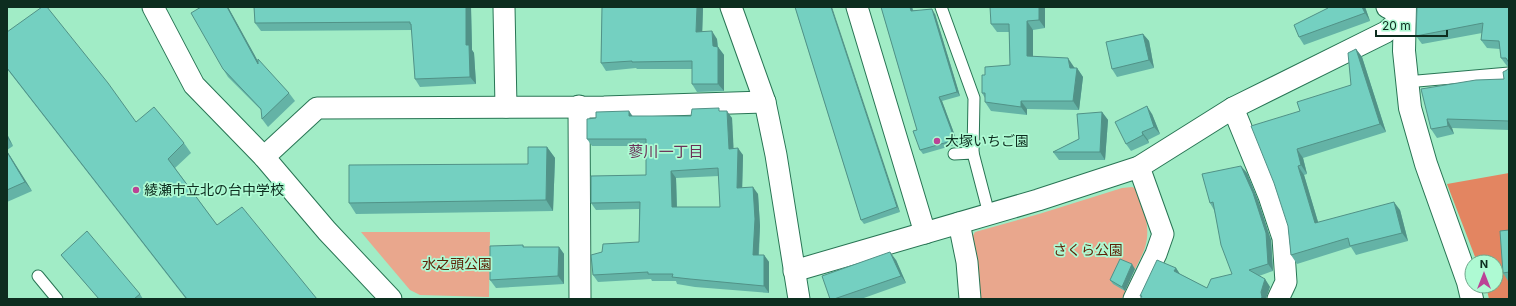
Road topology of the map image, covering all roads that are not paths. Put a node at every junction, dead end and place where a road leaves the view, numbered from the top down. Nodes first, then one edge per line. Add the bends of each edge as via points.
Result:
1 (504, 7) edge
2 (731, 7) edge
3 (857, 7) edge
4 (941, 7) edge
5 (159, 9) edge
6 (1399, 10) edge
7 (1509, 73) edge
8 (1406, 82) junction
9 (765, 102) junction
10 (579, 106) junction
11 (506, 107) junction
12 (1233, 108) junction
13 (973, 153) junction
14 (954, 154) dead end
15 (264, 157) junction
16 (1139, 167) junction
17 (989, 214) junction
18 (959, 223) junction
19 (926, 233) junction
20 (794, 271) junction
21 (38, 276) dead end
22 (57, 299) edge
23 (392, 299) edge
24 (580, 299) edge
25 (800, 299) edge
26 (970, 299) edge
27 (1134, 299) edge
28 (1278, 299) edge
29 (1472, 299) edge

1 - 11 street
2 - 9 street
3 - 19 street
4 - 13 lane via 974,98
5 - 15 street via 194,85
6 - 8 street
6 - 12 street via 1386,32
7 - 8 lane
8 - 29 street via 1417,136
9 - 10 street
9 - 20 street
10 - 11 street
10 - 24 street
11 - 15 street via 317,108
12 - 16 street
12 - 28 street via 1269,196 1283,238 1286,282
13 - 14 lane
13 - 17 lane
15 - 23 street via 327,231
16 - 17 street
16 - 27 street via 1163,234
17 - 18 street
18 - 19 street
18 - 26 street via 967,262
19 - 20 street
20 - 25 street
21 - 22 lane

